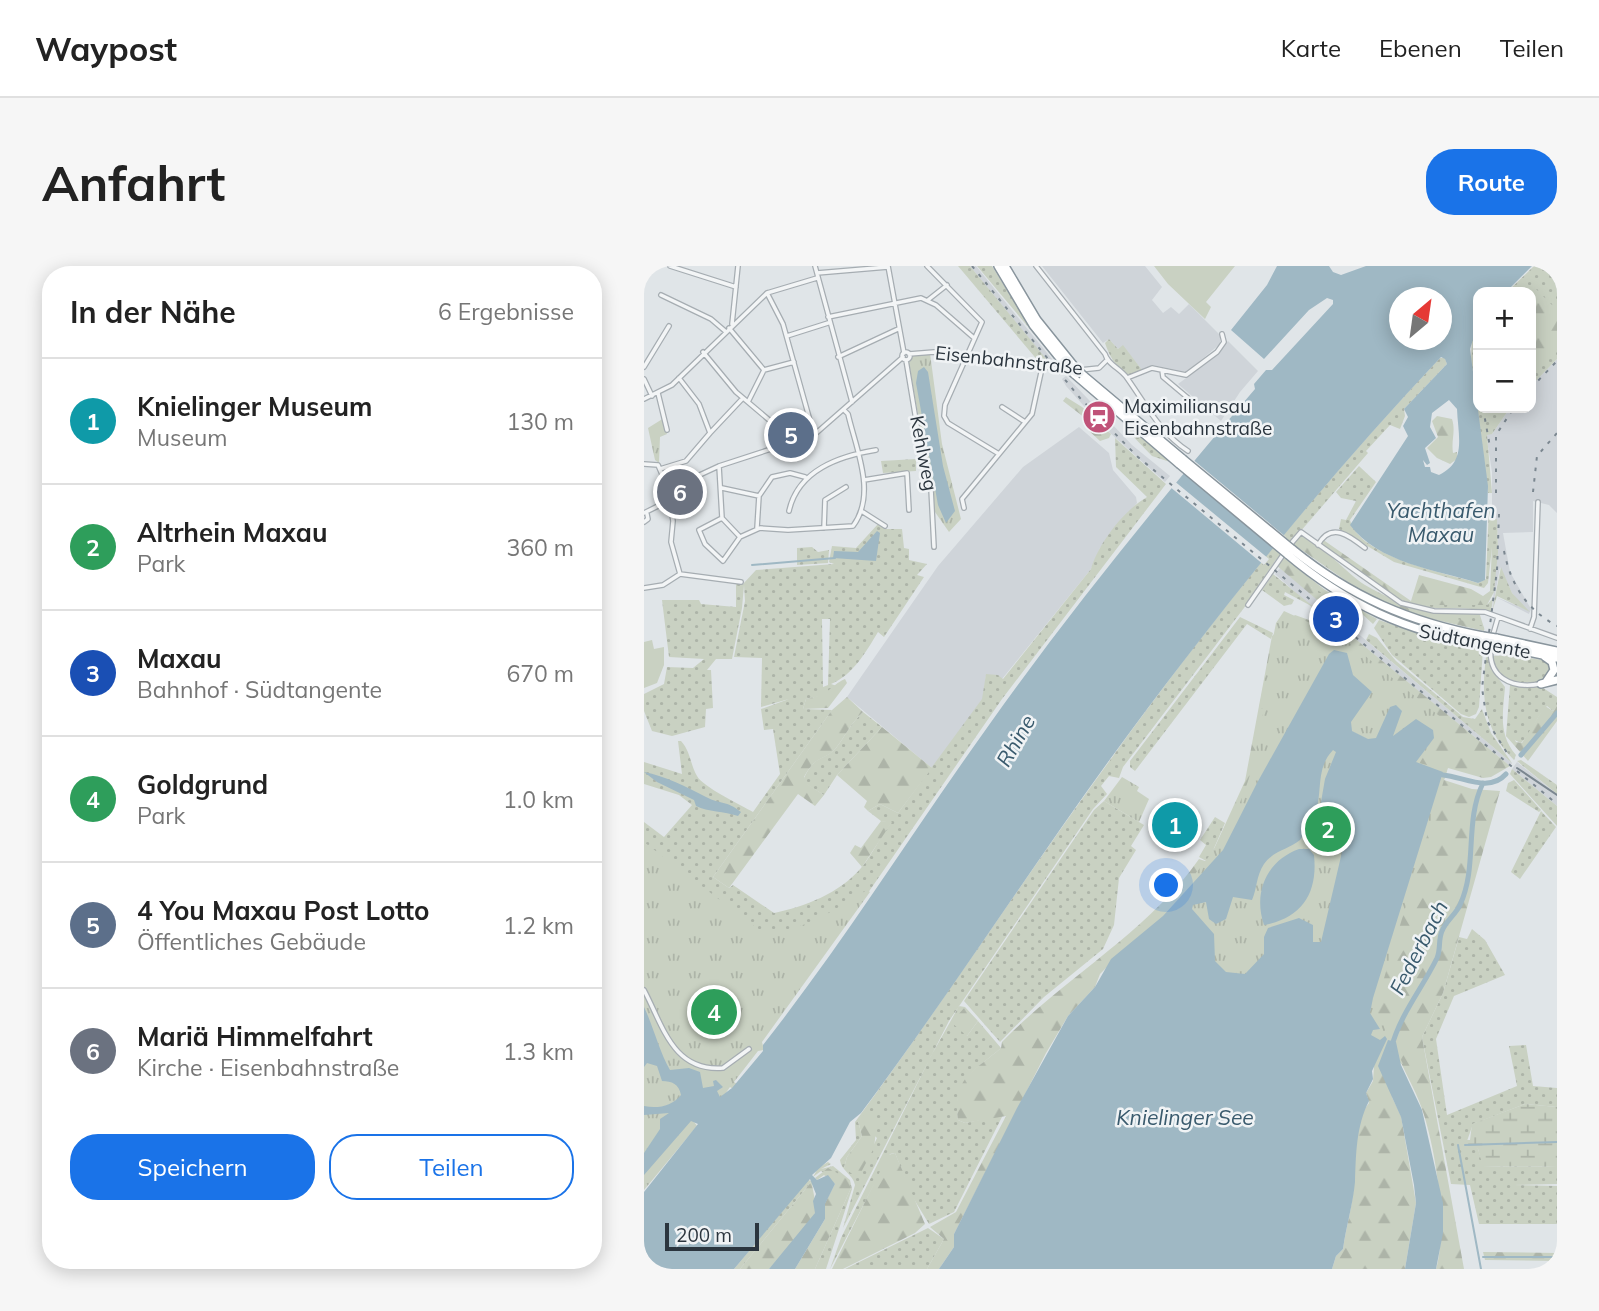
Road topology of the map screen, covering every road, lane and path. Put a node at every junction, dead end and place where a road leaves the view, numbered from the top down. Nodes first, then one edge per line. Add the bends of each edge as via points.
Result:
1 (670, 266) edge
2 (738, 266) edge
3 (815, 266) edge
4 (888, 266) edge
5 (927, 266) edge
6 (998, 266) edge
7 (1004, 266) edge
8 (1036, 266) edge
9 (817, 275) junction
10 (947, 285) junction
11 (736, 288) junction
12 (767, 293) junction
13 (661, 295) dead end
14 (928, 300) junction
15 (894, 303) junction
16 (828, 317) junction
17 (829, 323) junction
18 (669, 326) dead end
19 (729, 328) junction
20 (898, 329) junction
21 (1222, 334) dead end
22 (787, 335) junction
23 (974, 338) junction
24 (703, 352) junction
25 (838, 357) junction
26 (904, 357) junction
27 (966, 357) junction
28 (1106, 361) junction
29 (794, 362) junction
30 (644, 366) edge
31 (1042, 368) junction
32 (764, 370) junction
33 (1074, 370) junction
34 (1162, 370) junction
35 (1127, 378) junction
36 (644, 379) edge
37 (679, 379) junction
38 (658, 393) junction
39 (652, 396) junction
40 (1188, 398) dead end
41 (644, 399) edge
42 (746, 400) junction
43 (852, 402) junction
44 (1002, 407) dead end
45 (844, 410) junction
46 (1025, 422) junction
47 (667, 430) dead end
48 (710, 433) junction
49 (814, 435) junction
50 (789, 444) junction
51 (876, 450) dead end
52 (1188, 451) dead end
53 (857, 453) junction
54 (999, 454) junction
55 (644, 464) edge
56 (719, 466) junction
57 (660, 469) junction
58 (806, 477) junction
59 (864, 480) junction
60 (667, 486) junction
61 (846, 487) dead end
62 (722, 488) junction
63 (667, 494) junction
64 (759, 496) junction
65 (1538, 502) dead end
66 (964, 508) dead end
67 (909, 510) dead end
68 (789, 511) dead end
69 (863, 512) junction
70 (645, 513) edge
71 (722, 518) junction
72 (644, 522) edge
73 (885, 526) dead end
74 (757, 528) junction
75 (824, 528) junction
76 (740, 537) junction
77 (1318, 545) junction
78 (934, 547) dead end
79 (1366, 548) dead end
80 (680, 574) junction
81 (741, 582) dead end
82 (644, 588) edge
83 (1248, 605) dead end
84 (1498, 617) junction
85 (1530, 629) junction
86 (1557, 638) edge
87 (1495, 642) junction
88 (1557, 651) edge
89 (1536, 653) junction
90 (1557, 658) edge
91 (1557, 680) edge
92 (1544, 683) junction
93 (644, 990) edge
94 (749, 1049) dead end

1 - 11 street
2 - 11 street
3 - 9 street
4 - 9 street
4 - 15 street, Kehlweg
5 - 10 street
6 - 33 highway via 1033,325
7 - 33 highway
8 - 28 street
9 - 12 street
9 - 16 street
10 - 14 street
10 - 23 street via 981,320
11 - 19 street
12 - 19 street
12 - 22 street
13 - 19 street
14 - 15 street
14 - 23 street
15 - 16 street
15 - 20 street, Kehlweg
16 - 17 street
17 - 22 street
17 - 25 street
18 - 30 street
19 - 24 street
19 - 32 street
20 - 25 street
20 - 26 street, Kehlweg
21 - 34 street via 1219,350 1192,372 1181,376
22 - 29 street
23 - 27 street
24 - 37 street
24 - 42 street
25 - 43 street
26 - 27 street, Eisenbahnstraße via 926,351
26 - 43 street
26 - 78 street, Kehlweg via 931,489
27 - 31 street, Eisenbahnstraße
27 - 54 street via 944,416
28 - 31 street, Eisenbahnstraße via 1090,370
28 - 35 street
29 - 32 street
29 - 49 street
31 - 46 street via 1038,396
32 - 42 street
33 - 87 highway, Südtangente, bridge via 1334,590 1392,620 1434,635
34 - 35 street via 1152,368
34 - 40 street via 1163,377
35 - 52 street via 1163,430
36 - 39 street
37 - 38 street
37 - 48 street via 701,408
38 - 39 street
38 - 47 street
39 - 41 street
42 - 48 street
42 - 50 street via 781,430
43 - 45 street
44 - 46 street
45 - 49 street
45 - 53 street
46 - 54 street
48 - 57 street via 686,461
49 - 50 street
50 - 56 street
51 - 53 street
53 - 58 street
53 - 59 street
54 - 66 street via 962,499
55 - 57 street via 656,463
56 - 60 street
56 - 62 street
57 - 60 street
58 - 64 street via 790,473 772,477
58 - 68 street
59 - 67 street via 907,473
59 - 69 street
60 - 63 street
61 - 75 street via 825,500
62 - 64 street
62 - 71 street
63 - 70 street
63 - 80 street via 674,521 670,542
64 - 74 street
65 - 85 street
69 - 73 street
69 - 75 street via 852,527
70 - 72 street via 648,519
71 - 76 street
71 - 76 street via 699,530 705,544 723,561
74 - 75 street
74 - 76 street
77 - 79 street via 1324,535 1337,531
77 - 83 street via 1301,532
77 - 84 street via 1401,603 1428,611 1476,611
80 - 81 street
80 - 82 street via 663,585
84 - 85 street
84 - 92 street via 1490,655 1494,670 1512,684
85 - 86 street
87 - 88 highway, Südtangente
87 - 89 highway, Südtangente
89 - 90 highway, Südtangente
89 - 92 highway via 1553,666 1553,674
91 - 92 highway
93 - 94 street via 673,1049 686,1059 723,1068

